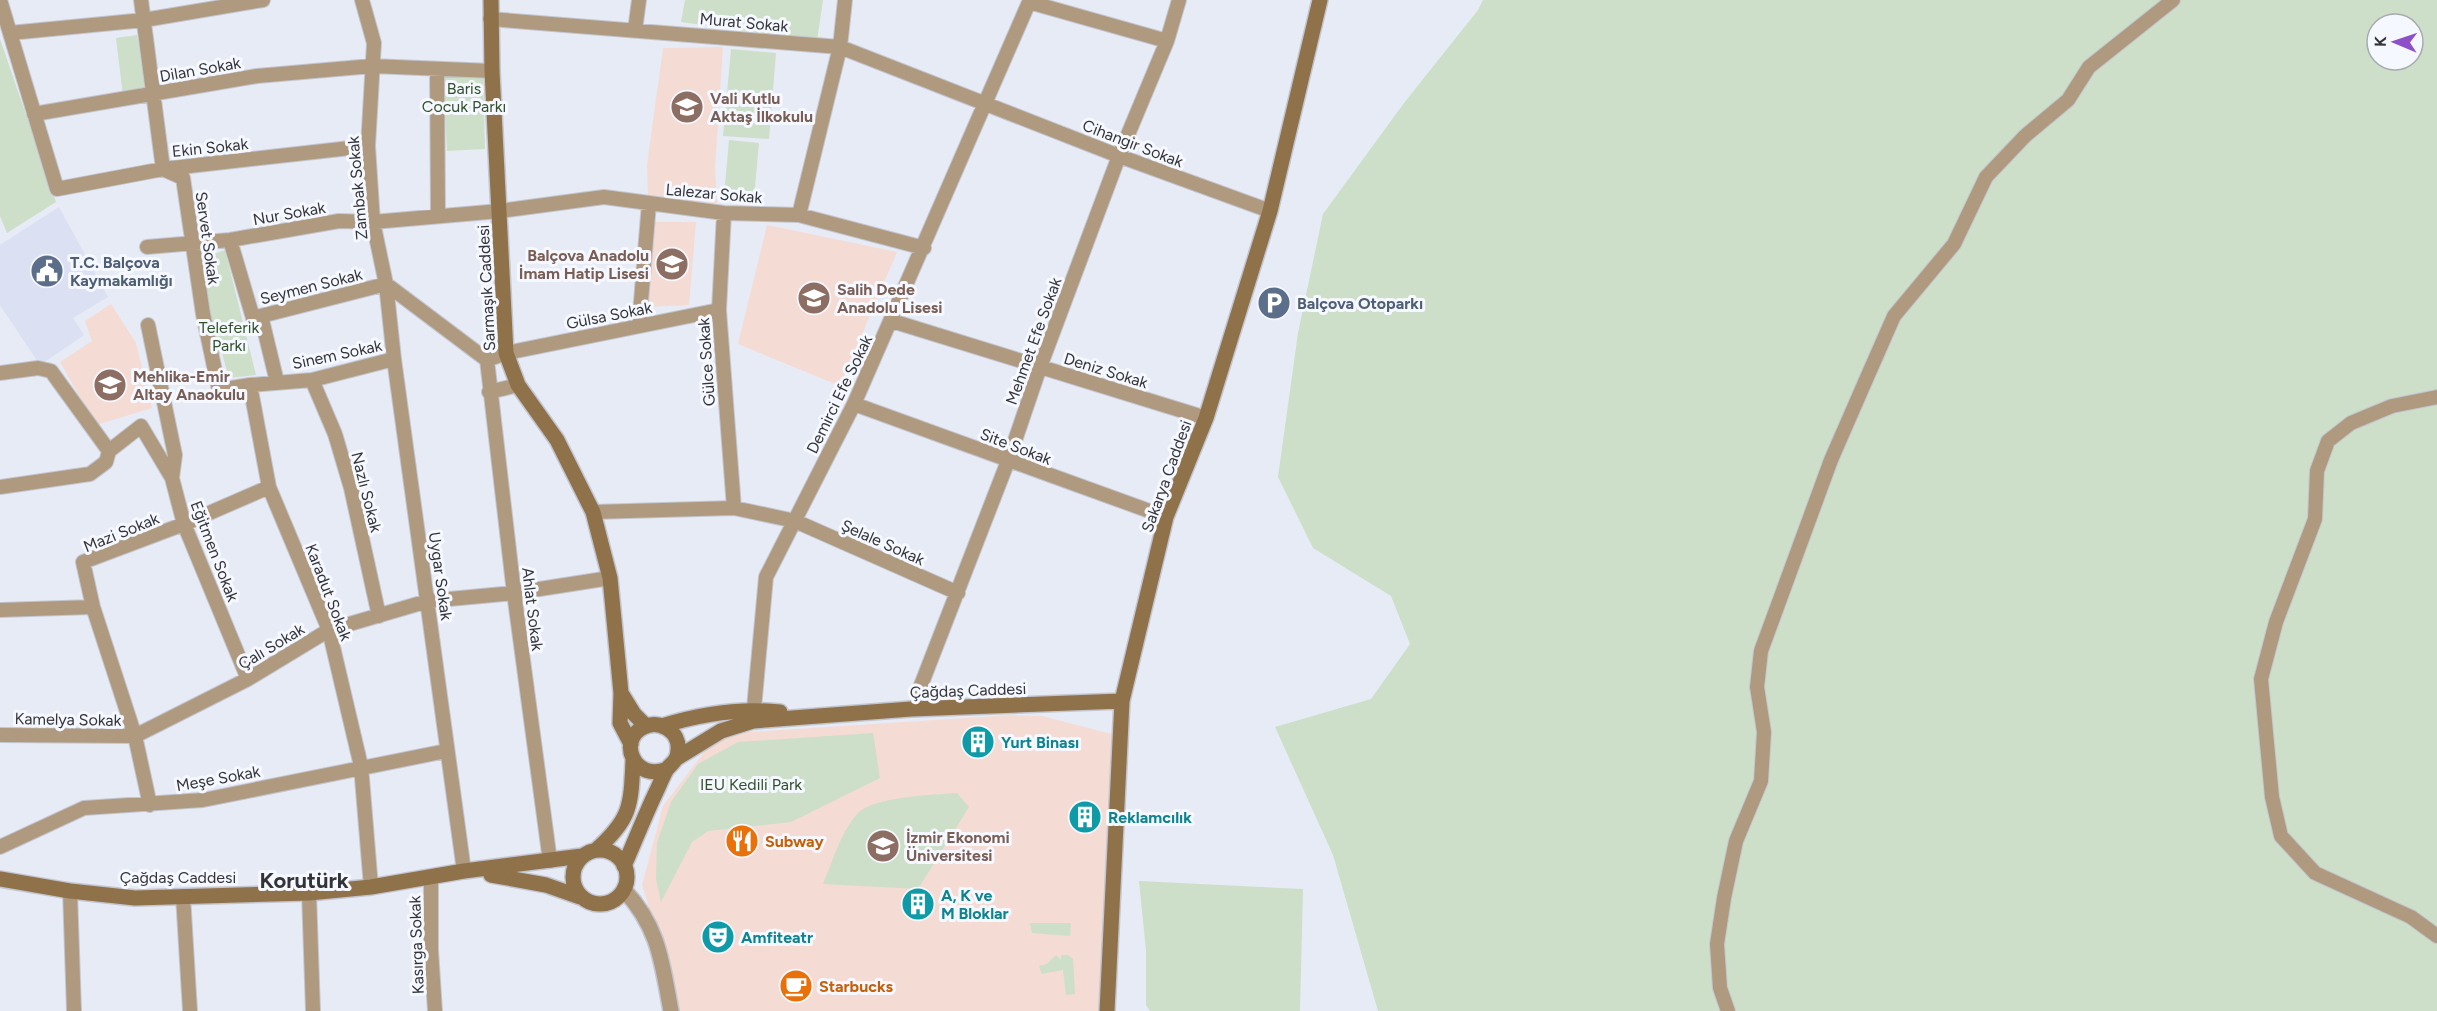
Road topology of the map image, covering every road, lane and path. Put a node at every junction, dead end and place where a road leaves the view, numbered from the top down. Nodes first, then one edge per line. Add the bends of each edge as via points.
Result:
1 (0, 0) edge
2 (141, 0) edge
3 (263, 0) edge
4 (362, 0) edge
5 (491, 0) edge
6 (639, 0) edge
7 (845, 0) edge
8 (1179, 0) edge
9 (1320, 0) edge
10 (2173, 0) edge
11 (1030, 1) edge
12 (490, 19) junction
13 (144, 20) junction
14 (635, 30) junction
15 (10, 33) junction
16 (1167, 41) junction
17 (840, 47) junction
18 (372, 66) junction
19 (437, 69) junction
20 (492, 71) junction
21 (154, 94) junction
22 (985, 103) junction
23 (34, 114) junction
24 (368, 146) junction
25 (1119, 156) junction
26 (163, 169) junction
27 (649, 203) junction
28 (500, 211) junction
29 (1270, 211) junction
30 (724, 213) junction
31 (799, 215) junction
32 (438, 216) junction
33 (373, 222) junction
34 (230, 240) junction
35 (192, 242) junction
36 (147, 247) dead end
37 (924, 248) junction
38 (386, 284) junction
39 (719, 310) junction
40 (261, 316) junction
41 (892, 321) junction
42 (147, 325) dead end
43 (639, 326) junction
44 (506, 353) junction
45 (394, 359) junction
46 (487, 360) junction
47 (1040, 367) junction
48 (0, 373) edge
49 (312, 380) junction
50 (277, 382) junction
51 (250, 385) junction
52 (518, 385) junction
53 (489, 392) junction
54 (2437, 397) edge
55 (854, 404) junction
56 (1206, 418) junction
57 (109, 452) junction
58 (1008, 460) junction
59 (172, 478) junction
60 (0, 487) edge
61 (269, 487) junction
62 (734, 508) junction
63 (593, 513) junction
64 (1166, 518) junction
65 (795, 521) junction
66 (184, 524) junction
67 (610, 578) junction
68 (514, 593) junction
69 (958, 593) junction
70 (428, 601) junction
71 (93, 607) junction
72 (0, 610) edge
73 (379, 616) junction
74 (329, 630) junction
75 (248, 679) junction
76 (621, 693) junction
77 (918, 693) dead end
78 (1122, 701) junction
79 (753, 715) junction
80 (646, 726) junction
81 (662, 726) junction
82 (0, 735) edge
83 (135, 736) junction
84 (631, 744) junction
85 (446, 751) junction
86 (633, 760) junction
87 (672, 764) junction
88 (361, 766) junction
89 (150, 805) junction
90 (0, 847) edge
91 (589, 853) junction
92 (550, 861) junction
93 (624, 866) junction
94 (464, 871) junction
95 (431, 877) junction
96 (0, 879) edge
97 (371, 887) junction
98 (624, 890) junction
99 (70, 891) junction
100 (309, 893) junction
101 (183, 896) junction
102 (580, 897) junction
103 (2437, 936) edge
104 (74, 1011) edge
105 (190, 1011) edge
106 (313, 1011) edge
107 (435, 1011) edge
108 (671, 1011) edge
109 (1107, 1011) edge
110 (1728, 1011) edge

1 - 15 street
2 - 13 street
3 - 13 street
4 - 18 street, Zambak Sokak via 374,43
5 - 12 main road, Sarmaşık Caddesi
6 - 14 street
7 - 17 street
8 - 16 street, Mehmet Efe Sokak
9 - 29 main road, Sakarya Caddesi
10 - 110 street via 2089,67 2068,100 2025,136 1986,177 1954,244 1894,316 1831,460 1761,651 1757,687 1764,732 1761,781 1737,841 1717,944 1720,988
11 - 16 street
11 - 22 street, Demirci Efe Sokak
12 - 14 street, Murat Sokak
12 - 20 main road, Sarmaşık Caddesi
13 - 15 street
13 - 21 street
14 - 17 street, Murat Sokak
15 - 23 street
16 - 25 street, Mehmet Efe Sokak
17 - 22 street, Murat Sokak
17 - 31 street
18 - 19 street
18 - 21 street, Dilan Sokak via 257,76
18 - 24 street, Zambak Sokak
19 - 20 street
19 - 32 street
20 - 28 main road, Sarmaşık Caddesi
21 - 23 street, Dilan Sokak
21 - 26 street
22 - 25 street, Cihangir Sokak
22 - 37 street, Demirci Efe Sokak
23 - 26 street, Ekin Sokak via 57,189
24 - 26 street, Ekin Sokak
24 - 33 street, Zambak Sokak
25 - 29 street, Cihangir Sokak
25 - 47 street, Mehmet Efe Sokak
26 - 35 street, Servet Sokak via 183,178
27 - 28 street, Lalezar Sokak via 604,196
27 - 30 street, Lalezar Sokak
27 - 43 street
28 - 32 street, Nur Sokak
28 - 44 main road, Sarmaşık Caddesi
29 - 56 main road, Sakarya Caddesi
30 - 31 street, Lalezar Sokak
30 - 39 street, Gülce Sokak
31 - 37 street, Lalezar Sokak
32 - 33 street, Nur Sokak
33 - 34 street, Nur Sokak via 339,221
33 - 38 street, Zambak Sokak
34 - 35 street, Nur Sokak
34 - 40 street, Seymen Sokak via 254,318
35 - 36 street, Nur Sokak
35 - 51 street, Servet Sokak via 219,390
37 - 41 street, Demirci Efe Sokak
38 - 40 street, Seymen Sokak
38 - 45 street, Uygar Sokak
38 - 46 street
39 - 43 street, Gülsa Sokak
39 - 62 street, Gülce Sokak
40 - 50 street
41 - 47 street, Deniz Sokak
41 - 55 street, Demirci Efe Sokak
42 - 59 street, Eğitmen Sokak via 176,455
43 - 44 street, Gülsa Sokak
44 - 46 street, Gülsa Sokak
44 - 52 main road, Sarmaşık Caddesi
45 - 49 street, Sinem Sokak
45 - 70 street, Uygar Sokak
46 - 53 street, Ahlat Sokak
47 - 56 street, Deniz Sokak
47 - 58 street, Mehmet Efe Sokak
48 - 57 street via 39,368 51,371
49 - 50 street, Sinem Sokak
49 - 73 street, Nazlı Sokak via 335,434 351,488
50 - 51 street, Sinem Sokak
51 - 61 street, Karadut Sokak
52 - 53 street
52 - 63 main road, Sarmaşık Caddesi via 557,440
53 - 68 street, Ahlat Sokak
54 - 103 street via 2392,406 2350,423 2328,441 2317,471 2315,519 2276,622 2261,679 2272,797 2282,836 2315,873 2411,917
55 - 58 street, Site Sokak
55 - 65 street, Demirci Efe Sokak
56 - 64 main road, Sakarya Caddesi
57 - 59 street via 141,426
57 - 60 street via 106,462 90,474
58 - 64 street, Site Sokak
58 - 69 street, Mehmet Efe Sokak
59 - 66 street, Eğitmen Sokak
61 - 66 street, Mazi Sokak
61 - 74 street, Karadut Sokak
62 - 63 street
62 - 65 street
63 - 67 main road, Sarmaşık Caddesi
64 - 78 main road, Sakarya Caddesi
65 - 69 street, Şelale Sokak
65 - 79 street, Demirci Efe Sokak via 766,577
66 - 71 street, Mazi Sokak via 83,562
66 - 75 street, Eğitmen Sokak
67 - 68 street, Çalı Sokak
67 - 76 main road, Sarmaşık Caddesi
68 - 70 street, Çalı Sokak
68 - 92 street, Ahlat Sokak
69 - 77 street, Mehmet Efe Sokak
70 - 73 street, Çalı Sokak
70 - 85 street, Uygar Sokak
71 - 72 street
71 - 83 street, Mazi Sokak
73 - 74 street, Çalı Sokak
74 - 75 street, Çalı Sokak
74 - 88 street, Karadut Sokak
75 - 83 street, Çalı Sokak
76 - 80 main road, Sarmaşık Caddesi
76 - 84 main road, Sarmaşık Caddesi via 620,723
78 - 79 main road, Çağdaş Caddesi
78 - 109 main road, Sakarya Caddesi
79 - 81 main road, Çağdaş Caddesi via 682,719
79 - 87 main road, Çağdaş Caddesi
80 - 81 main road, Çağdaş Caddesi
80 - 84 main road
81 - 87 main road via 675,735 678,750
82 - 83 street, Kamelya Sokak
83 - 89 street, Mazi Sokak
84 - 86 main road
85 - 88 street, Meşe Sokak
85 - 94 street, Uygar Sokak
86 - 87 main road via 645,771 660,772
86 - 91 main road via 627,814 614,834
87 - 93 main road
88 - 89 street, Meşe Sokak via 203,800
88 - 97 street, Karadut Sokak
89 - 90 street, Meşe Sokak via 84,808
91 - 92 main road, Çağdaş Caddesi
91 - 93 main road via 613,853
91 - 102 main road via 573,872 572,881
92 - 94 main road, Çağdaş Caddesi
93 - 98 main road
94 - 95 main road, Çağdaş Caddesi
94 - 102 main road, Çağdaş Caddesi via 546,885
95 - 97 main road, Çağdaş Caddesi
95 - 107 street, Kasırga Sokak
96 - 99 main road, Çağdaş Caddesi
97 - 100 main road, Çağdaş Caddesi
98 - 102 main road via 604,904
98 - 108 street via 639,906 655,937
99 - 101 main road, Çağdaş Caddesi via 135,898
99 - 104 street
100 - 101 main road, Çağdaş Caddesi
100 - 106 street
101 - 105 street

